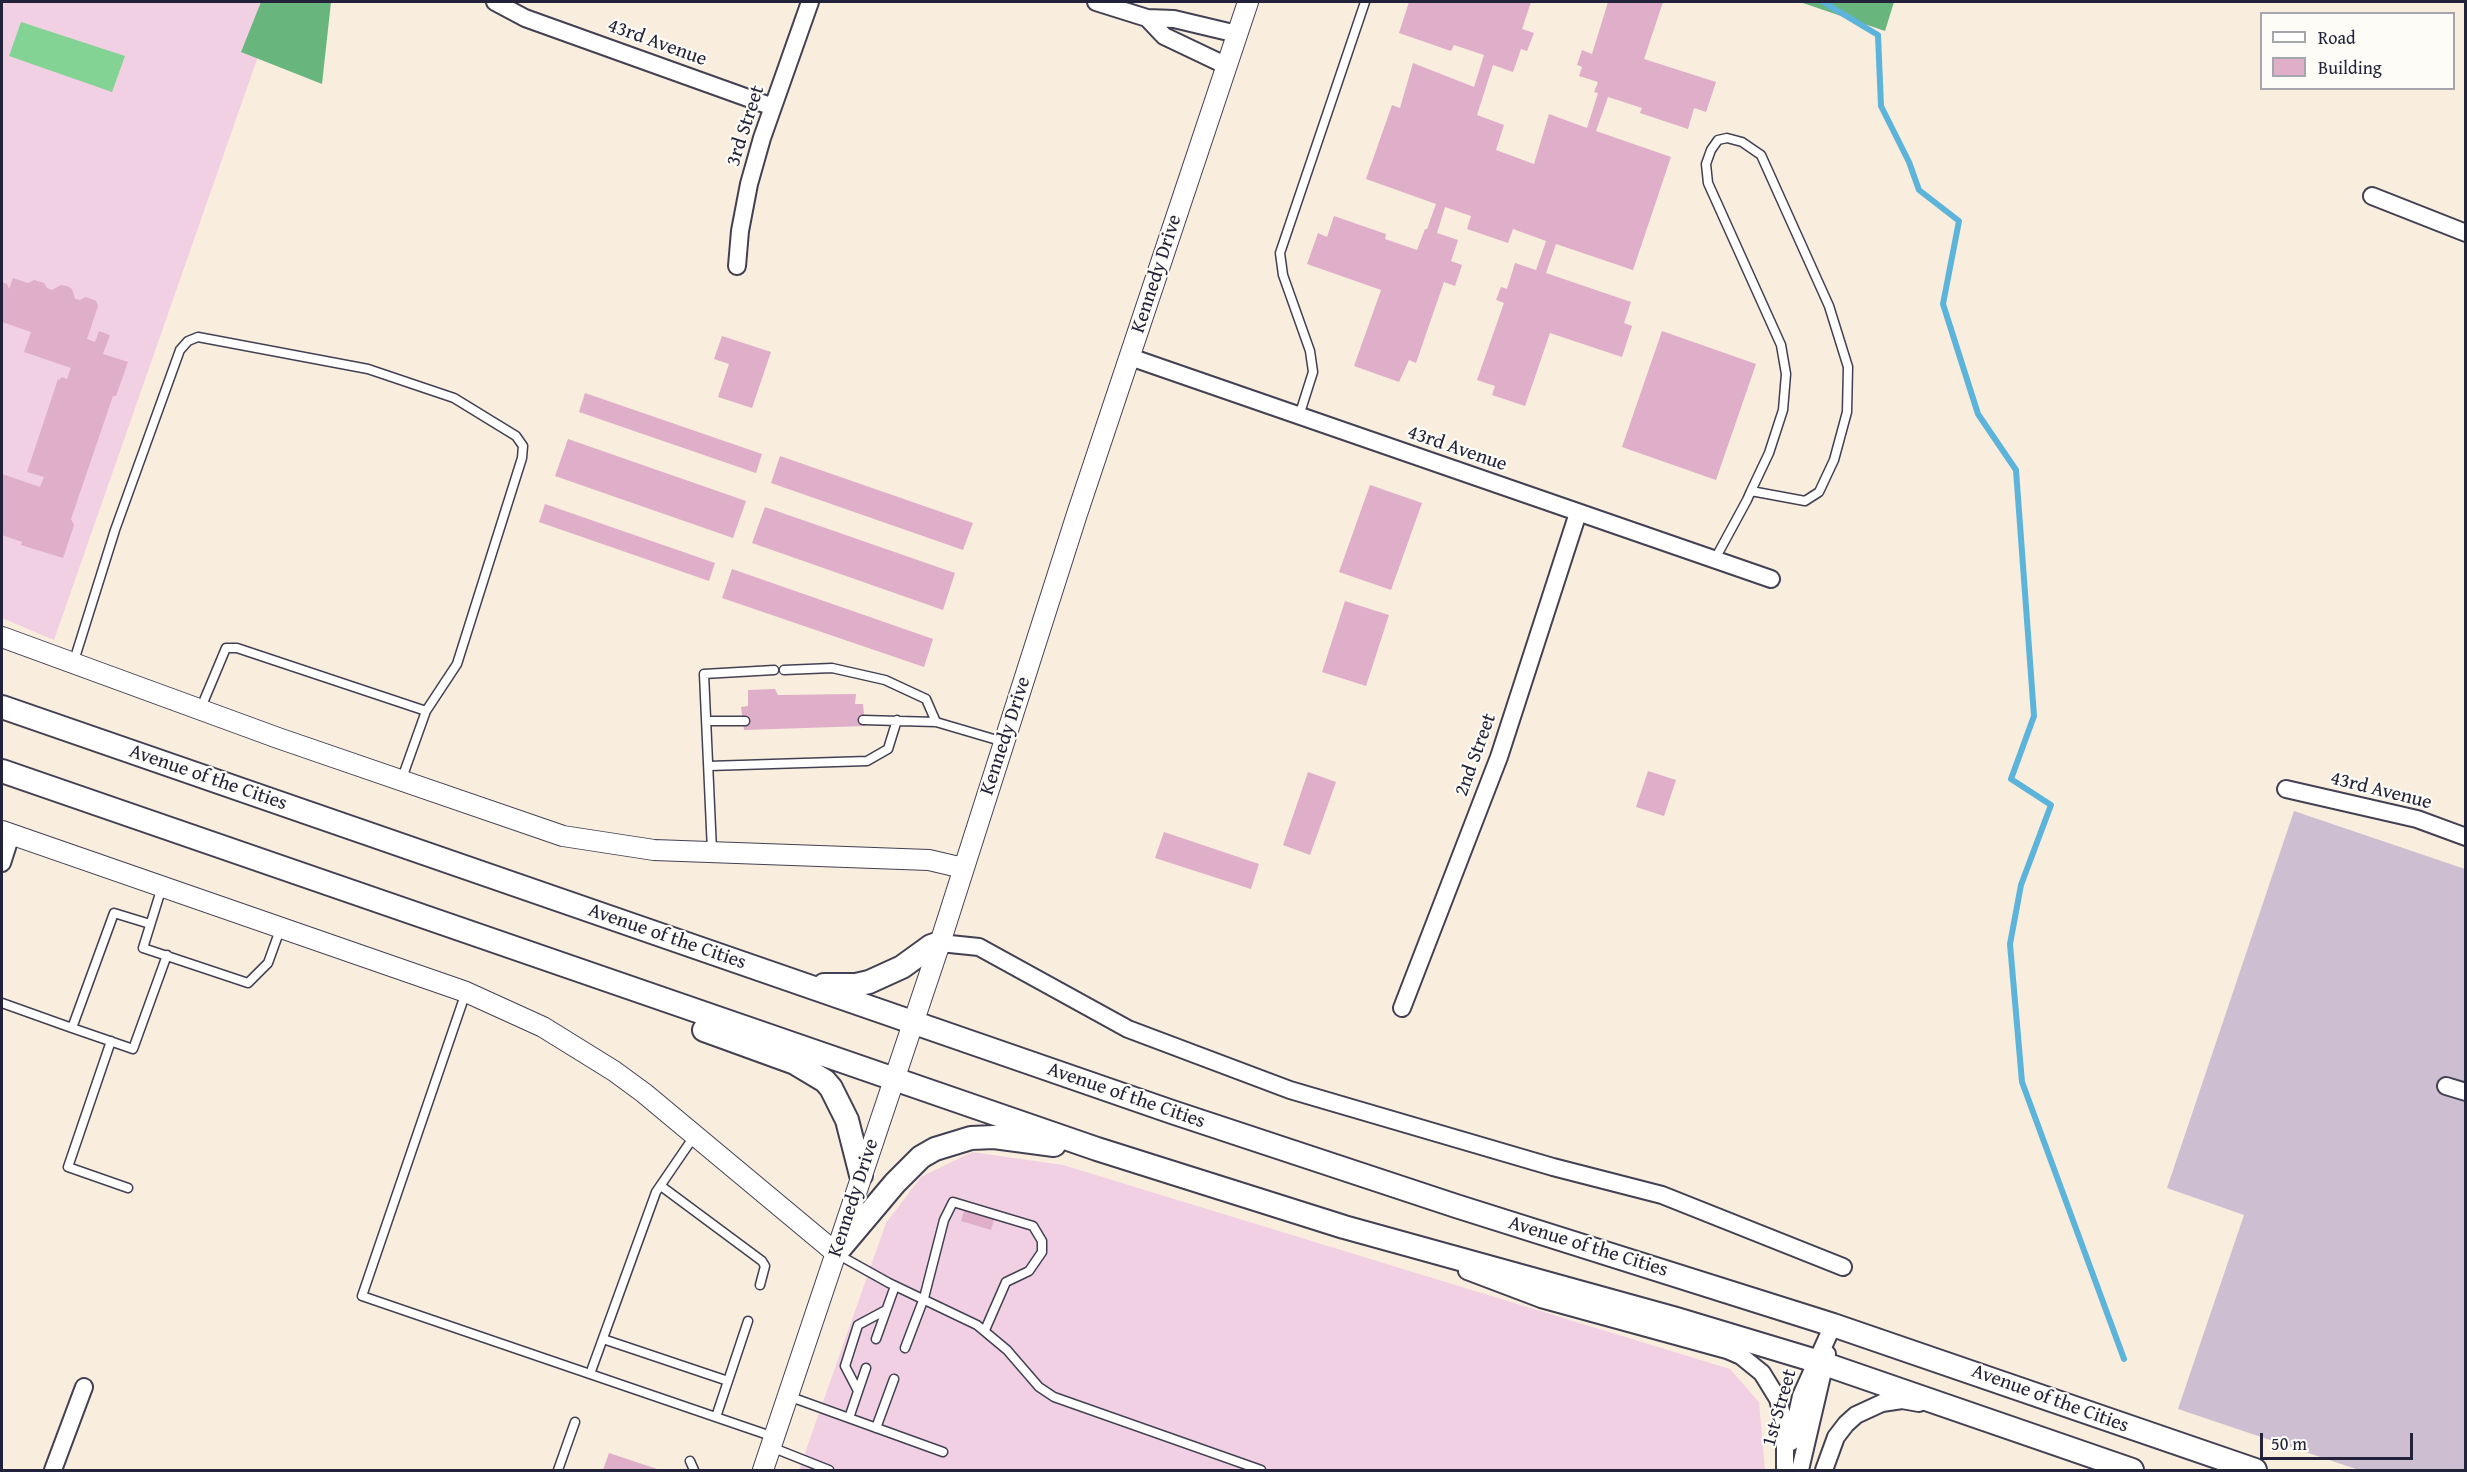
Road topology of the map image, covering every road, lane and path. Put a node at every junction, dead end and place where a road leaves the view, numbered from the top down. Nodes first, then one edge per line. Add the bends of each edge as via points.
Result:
1 (495, 2) edge
2 (810, 2) edge
3 (1096, 2) edge
4 (1248, 2) edge
5 (1365, 2) edge
6 (1147, 18) junction
7 (1237, 34) junction
8 (1227, 66) junction
9 (773, 107) junction
10 (2372, 196) dead end
11 (2466, 233) edge
12 (737, 266) dead end
13 (1130, 357) junction
14 (1299, 416) junction
15 (1751, 491) junction
16 (1578, 513) junction
17 (1715, 559) junction
18 (1771, 579) dead end
19 (2, 637) edge
20 (73, 664) junction
21 (774, 670) dead end
22 (784, 670) dead end
23 (2, 707) edge
24 (200, 710) junction
25 (426, 711) junction
26 (863, 720) dead end
27 (897, 720) junction
28 (707, 721) junction
29 (745, 721) dead end
30 (936, 722) junction
31 (1004, 742) junction
32 (710, 766) junction
33 (2, 771) edge
34 (401, 781) junction
35 (2286, 789) dead end
36 (6, 833) edge
37 (2466, 837) edge
38 (712, 851) junction
39 (2, 863) edge
40 (963, 868) junction
41 (162, 886) junction
42 (405, 910) junction
43 (150, 924) junction
44 (281, 926) junction
45 (940, 943) junction
46 (167, 955) junction
47 (803, 984) junction
48 (466, 992) junction
49 (2, 1003) edge
50 (1402, 1008) dead end
51 (912, 1022) junction
52 (72, 1028) junction
53 (111, 1041) junction
54 (894, 1079) junction
55 (2446, 1086) dead end
56 (2466, 1092) edge
57 (696, 1135) junction
58 (1134, 1161) junction
59 (861, 1175) junction
60 (661, 1186) junction
61 (128, 1188) dead end
62 (1385, 1239) junction
63 (836, 1253) junction
64 (1843, 1267) dead end
65 (760, 1285) dead end
66 (895, 1286) junction
67 (924, 1298) junction
68 (886, 1310) junction
69 (748, 1322) dead end
70 (1833, 1326) junction
71 (985, 1330) junction
72 (876, 1339) dead end
73 (603, 1340) junction
74 (905, 1348) dead end
75 (1820, 1362) junction
76 (866, 1368) dead end
77 (590, 1374) junction
78 (894, 1379) dead end
79 (728, 1380) junction
80 (84, 1387) dead end
81 (858, 1391) junction
82 (788, 1396) junction
83 (1958, 1409) junction
84 (716, 1417) junction
85 (849, 1418) junction
86 (575, 1422) dead end
87 (876, 1428) junction
88 (772, 1442) junction
89 (943, 1452) dead end
90 (690, 1461) dead end
91 (53, 1470) edge
92 (558, 1470) edge
93 (694, 1470) edge
94 (763, 1470) edge
95 (829, 1470) edge
96 (1261, 1470) edge
97 (1785, 1470) edge
98 (1800, 1470) edge
99 (1824, 1470) edge
100 (2132, 1470) edge
101 (2255, 1470) edge

1 - 9 street, 43rd Avenue via 525,18
2 - 9 street, 3rd Street
3 - 6 street
4 - 7 street, Kennedy Drive
5 - 14 lane via 1280,253 1313,372
6 - 7 street
6 - 8 street via 1164,36
7 - 8 street, Kennedy Drive
8 - 13 street, Kennedy Drive
9 - 12 street, 3rd Street via 749,184
10 - 11 street
13 - 14 street, 43rd Avenue
13 - 31 street, Kennedy Drive
14 - 16 street, 43rd Avenue
15 - 15 lane via 1783,410 1786,374 1781,345 1708,183 1706,164 1718,140 1727,138 1742,142 1761,155 1829,306 1848,367 1847,412 1834,460 1819,492 1805,501
15 - 17 lane
16 - 17 street, 43rd Avenue
16 - 50 street, 2nd Street via 1499,757
17 - 18 street, 43rd Avenue
19 - 20 street
20 - 24 street
20 - 25 lane via 115,530 180,350 188,341 198,338 368,369 454,398 516,436 523,446 457,664
21 - 28 lane via 704,674
22 - 30 lane via 832,668 885,681 926,699
23 - 47 main road, Avenue of the Cities
24 - 25 lane via 220,657 226,648 237,648
24 - 34 street
25 - 34 lane
26 - 27 lane
27 - 30 lane
27 - 32 lane via 888,749 867,761
28 - 29 lane
28 - 32 lane
30 - 31 lane
31 - 40 street, Kennedy Drive
32 - 38 lane
33 - 42 main road, Avenue of the Cities
34 - 38 street via 563,836 654,850
35 - 37 street, 43rd Avenue via 2417,819
36 - 39 street
36 - 41 street
38 - 40 street via 929,860
40 - 45 street, Kennedy Drive
41 - 43 lane
41 - 44 street
42 - 54 main road, Avenue of the Cities
42 - 59 main road via 556,977 812,1071 825,1081 847,1120
43 - 46 lane via 142,948
43 - 52 lane via 114,913
44 - 46 lane via 268,963 248,983
44 - 48 street
45 - 47 main road via 869,982 839,986
45 - 51 street, Kennedy Drive
45 - 64 street via 979,947 1128,1029 1228,1068 1377,1117 1662,1195
46 - 53 lane via 133,1049
47 - 51 main road, Avenue of the Cities
48 - 57 street via 577,1047
48 - 77 lane via 362,1296
49 - 52 lane
51 - 54 street, Kennedy Drive
51 - 70 main road, Avenue of the Cities via 1316,1160
52 - 53 lane
53 - 61 lane via 68,1167
54 - 58 main road, Avenue of the Cities
54 - 59 street, Kennedy Drive
55 - 56 street
57 - 60 lane
57 - 63 street
58 - 62 main road, Avenue of the Cities
58 - 63 main road via 994,1137 971,1138 935,1149 895,1183
59 - 63 street, Kennedy Drive
60 - 65 lane via 762,1261 765,1266
60 - 73 lane
62 - 75 main road, Avenue of the Cities
62 - 97 street via 1541,1299 1741,1356 1762,1373 1778,1399 1785,1427
63 - 66 lane
63 - 82 street, Kennedy Drive
66 - 67 lane
66 - 68 lane
67 - 71 lane
67 - 71 lane via 952,1202 1033,1226 1042,1241 1042,1252 1029,1271 1006,1282
67 - 74 lane
68 - 72 lane
68 - 81 lane via 858,1325 845,1366
69 - 79 lane
70 - 75 street
70 - 101 main road, Avenue of the Cities
71 - 96 lane via 1023,1372 1054,1397
73 - 77 lane
73 - 79 lane
75 - 83 main road, Avenue of the Cities
75 - 97 street, 1st Street via 1801,1396
75 - 98 street
76 - 81 lane
77 - 84 lane
78 - 87 lane
79 - 84 lane
80 - 91 street
81 - 85 lane
82 - 85 lane
82 - 88 street, Kennedy Drive
83 - 99 street via 1902,1400 1867,1409 1836,1437
83 - 100 main road, Avenue of the Cities
84 - 88 lane
85 - 87 lane
86 - 92 lane
87 - 89 lane
88 - 94 street, Kennedy Drive
88 - 95 lane
90 - 93 lane

